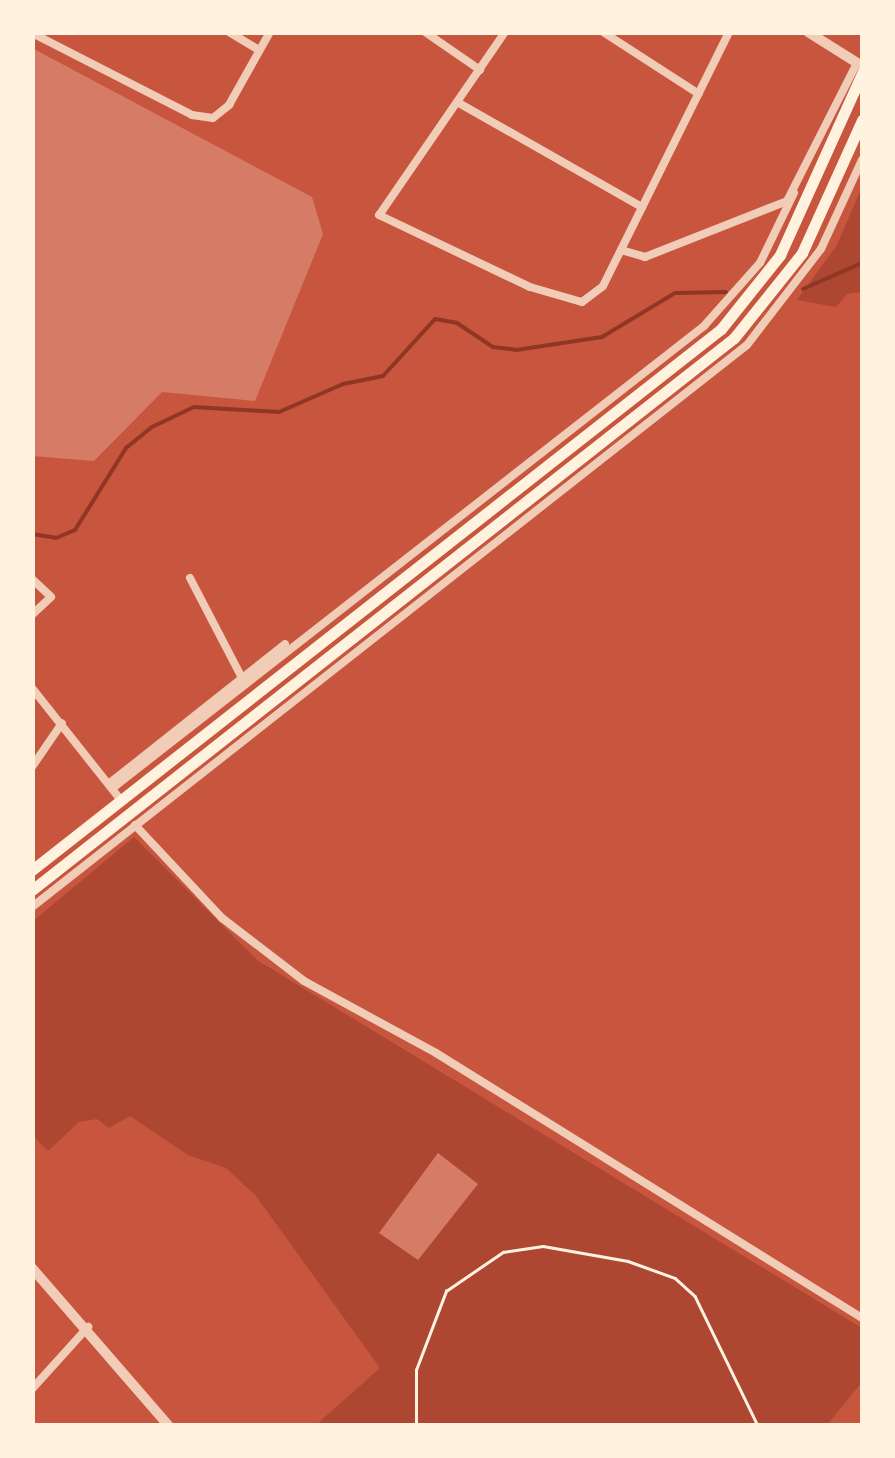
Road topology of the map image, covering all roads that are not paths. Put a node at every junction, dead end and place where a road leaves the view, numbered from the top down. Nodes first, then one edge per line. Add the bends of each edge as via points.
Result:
1 (229, 32) edge
2 (270, 32) edge
3 (425, 32) edge
4 (504, 32) edge
5 (603, 32) edge
6 (729, 32) edge
7 (808, 32) edge
8 (832, 32) edge
9 (32, 33) edge
10 (826, 44) junction
11 (259, 50) junction
12 (860, 67) edge
13 (480, 70) junction
14 (698, 94) junction
15 (456, 102) junction
16 (862, 120) edge
17 (862, 160) edge
18 (794, 193) junction
19 (642, 207) junction
20 (621, 250) junction
21 (190, 578) dead end
22 (32, 579) edge
23 (32, 615) edge
24 (285, 644) dead end
25 (242, 678) junction
26 (32, 688) edge
27 (62, 723) junction
28 (32, 767) edge
29 (115, 789) junction
30 (135, 825) junction
31 (32, 870) edge
32 (32, 890) edge
33 (32, 907) edge
34 (34, 1273) edge
35 (862, 1318) edge
36 (88, 1327) junction
37 (32, 1389) edge
38 (169, 1426) edge

1 - 11 street
2 - 11 street
3 - 13 street
4 - 13 street
5 - 14 street
6 - 14 street
7 - 10 street
8 - 10 street
9 - 11 street via 192,115 213,118 229,106
10 - 12 street
12 - 18 street
12 - 29 main road via 780,255 729,321
13 - 15 street
14 - 19 street
15 - 19 street
15 - 20 street via 378,215 562,299 582,302 598,291
16 - 32 main road via 802,253 734,338
17 - 30 street via 821,250 752,340
18 - 20 street via 777,208 645,257
18 - 29 street via 760,264 704,326
19 - 20 street
21 - 25 street
22 - 23 street via 50,598
24 - 25 street
25 - 29 street
26 - 27 street
27 - 28 street
27 - 29 street
29 - 31 main road
30 - 33 street
30 - 35 street via 222,918 304,981 436,1053
34 - 36 street
36 - 37 street
36 - 38 street

